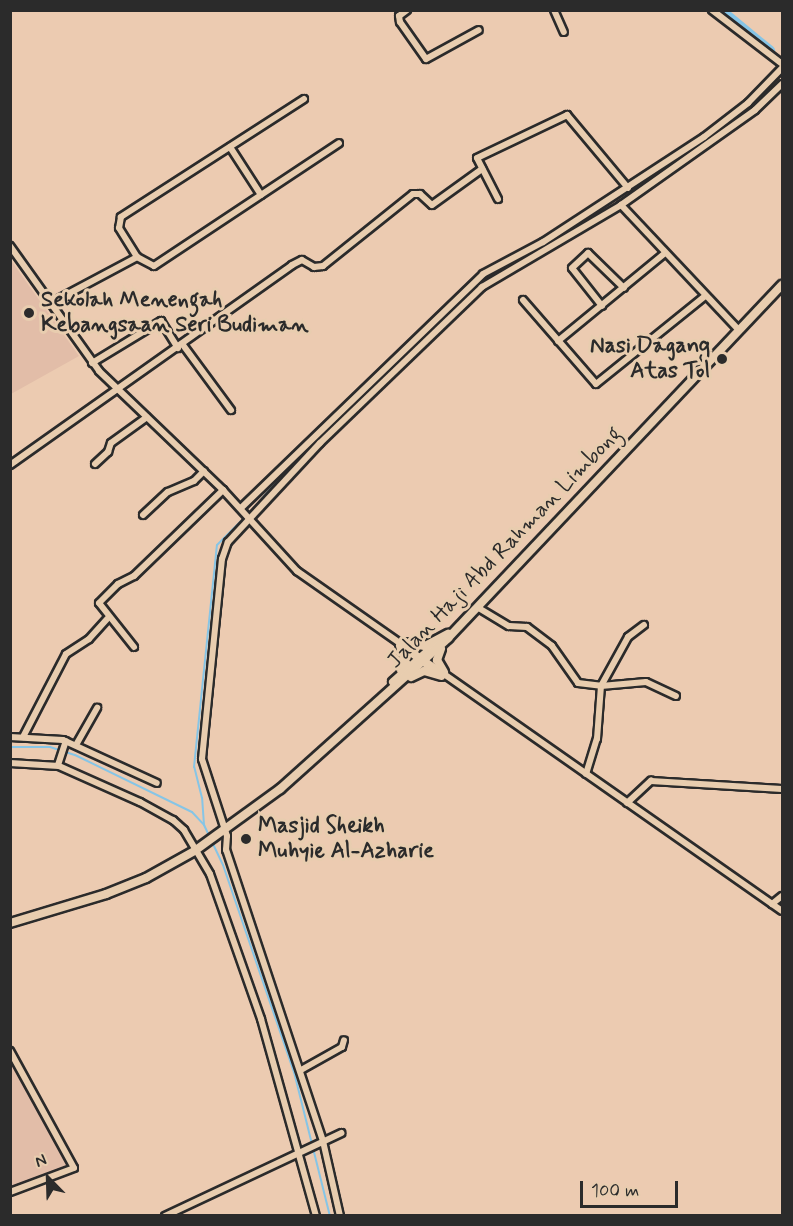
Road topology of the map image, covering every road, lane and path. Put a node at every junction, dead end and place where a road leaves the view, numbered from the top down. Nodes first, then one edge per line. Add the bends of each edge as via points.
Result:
1 (407, 10) edge
2 (554, 10) edge
3 (712, 10) edge
4 (479, 30) dead end
5 (564, 32) dead end
6 (783, 66) edge
7 (783, 84) edge
8 (304, 99) dead end
9 (339, 143) dead end
10 (230, 147) junction
11 (482, 169) junction
12 (628, 188) junction
13 (261, 195) junction
14 (498, 199) dead end
15 (621, 205) junction
16 (10, 246) edge
17 (664, 254) junction
18 (137, 257) junction
19 (783, 285) edge
20 (624, 288) junction
21 (705, 296) junction
22 (523, 300) dead end
23 (51, 303) junction
24 (602, 306) junction
25 (739, 330) junction
26 (558, 341) junction
27 (180, 347) junction
28 (92, 363) junction
29 (119, 390) junction
30 (231, 410) dead end
31 (147, 417) junction
32 (95, 464) dead end
33 (10, 465) edge
34 (204, 471) junction
35 (223, 490) junction
36 (241, 508) junction
37 (143, 515) dead end
38 (250, 518) junction
39 (477, 607) junction
40 (107, 619) junction
41 (644, 625) dead end
42 (448, 636) junction
43 (401, 644) junction
44 (134, 647) dead end
45 (422, 660) junction
46 (444, 675) junction
47 (393, 686) junction
48 (601, 686) junction
49 (676, 696) dead end
50 (97, 708) dead end
51 (10, 737) edge
52 (23, 737) junction
53 (65, 743) junction
54 (76, 745) junction
55 (10, 762) edge
56 (59, 762) junction
57 (586, 774) junction
58 (157, 783) dead end
59 (783, 789) edge
60 (627, 803) junction
61 (222, 832) junction
62 (200, 847) junction
63 (783, 896) edge
64 (772, 904) junction
65 (783, 911) edge
66 (10, 923) edge
67 (344, 1040) dead end
68 (10, 1051) edge
69 (301, 1070) junction
70 (341, 1133) dead end
71 (322, 1142) junction
72 (301, 1149) junction
73 (10, 1192) edge
74 (165, 1215) edge
75 (316, 1215) edge
76 (340, 1215) edge

1 - 4 street via 399,16 400,22 426,59
2 - 5 street
3 - 6 street
6 - 12 street via 726,122
7 - 15 street via 755,111
8 - 10 street
9 - 13 street
10 - 13 street
10 - 18 street via 121,218 119,228
11 - 12 street via 477,161 480,155 570,115
11 - 14 street
11 - 27 street via 432,205 420,194 413,194 323,266 314,267 302,260 292,265
12 - 36 street via 543,242 483,274
13 - 18 street via 154,266
15 - 17 street
15 - 38 street via 482,287 320,443
16 - 23 street
17 - 20 street
17 - 21 street
18 - 23 street
19 - 25 street, Jalan Haji Abd Rahman Limbong
20 - 24 street
20 - 24 street via 588,253 572,268
21 - 25 street
21 - 26 street via 598,383
22 - 26 street
23 - 28 street
24 - 26 street
25 - 39 street, Jalan Haji Abd Rahman Limbong
27 - 28 street via 161,321
27 - 29 street
27 - 30 street
28 - 29 street
29 - 31 street
29 - 33 street
31 - 32 street via 111,443 108,452
31 - 34 street
34 - 35 street
34 - 37 street via 194,481 168,492
35 - 36 street
35 - 40 street via 134,576 118,584 99,603
36 - 38 street
38 - 43 street via 297,571
38 - 61 street via 228,542 222,559 202,759
39 - 42 street, Jalan Haji Abd Rahman Limbong
39 - 48 street via 509,626 527,627 552,646 578,683
40 - 44 street
40 - 52 street via 89,639 66,654
41 - 48 street via 628,637
42 - 43 street via 425,646
42 - 45 street, Jalan Haji Abd Rahman Limbong
42 - 46 street via 437,660
43 - 45 street
43 - 47 street via 406,663
45 - 46 street
45 - 47 street, Jalan Haji Abd Rahman Limbong
46 - 47 street via 420,672
46 - 57 street
47 - 61 street, Jalan Haji Abd Rahman Limbong via 280,789
48 - 49 street via 646,682
48 - 57 street via 597,739
50 - 54 street
51 - 52 street
52 - 53 street
53 - 54 street
53 - 56 street
54 - 58 street
55 - 56 street
56 - 62 street via 173,820
57 - 60 street
59 - 60 street via 651,781
60 - 64 street
61 - 62 street, Jalan Haji Abd Rahman Limbong
61 - 69 street
62 - 66 street, Jalan Haji Abd Rahman Limbong via 106,894
62 - 72 street via 261,1019
63 - 64 street
64 - 65 street
67 - 69 street via 342,1047
68 - 73 street via 74,1167
69 - 71 street
70 - 71 street
71 - 72 street
71 - 76 street
72 - 74 street
72 - 75 street

